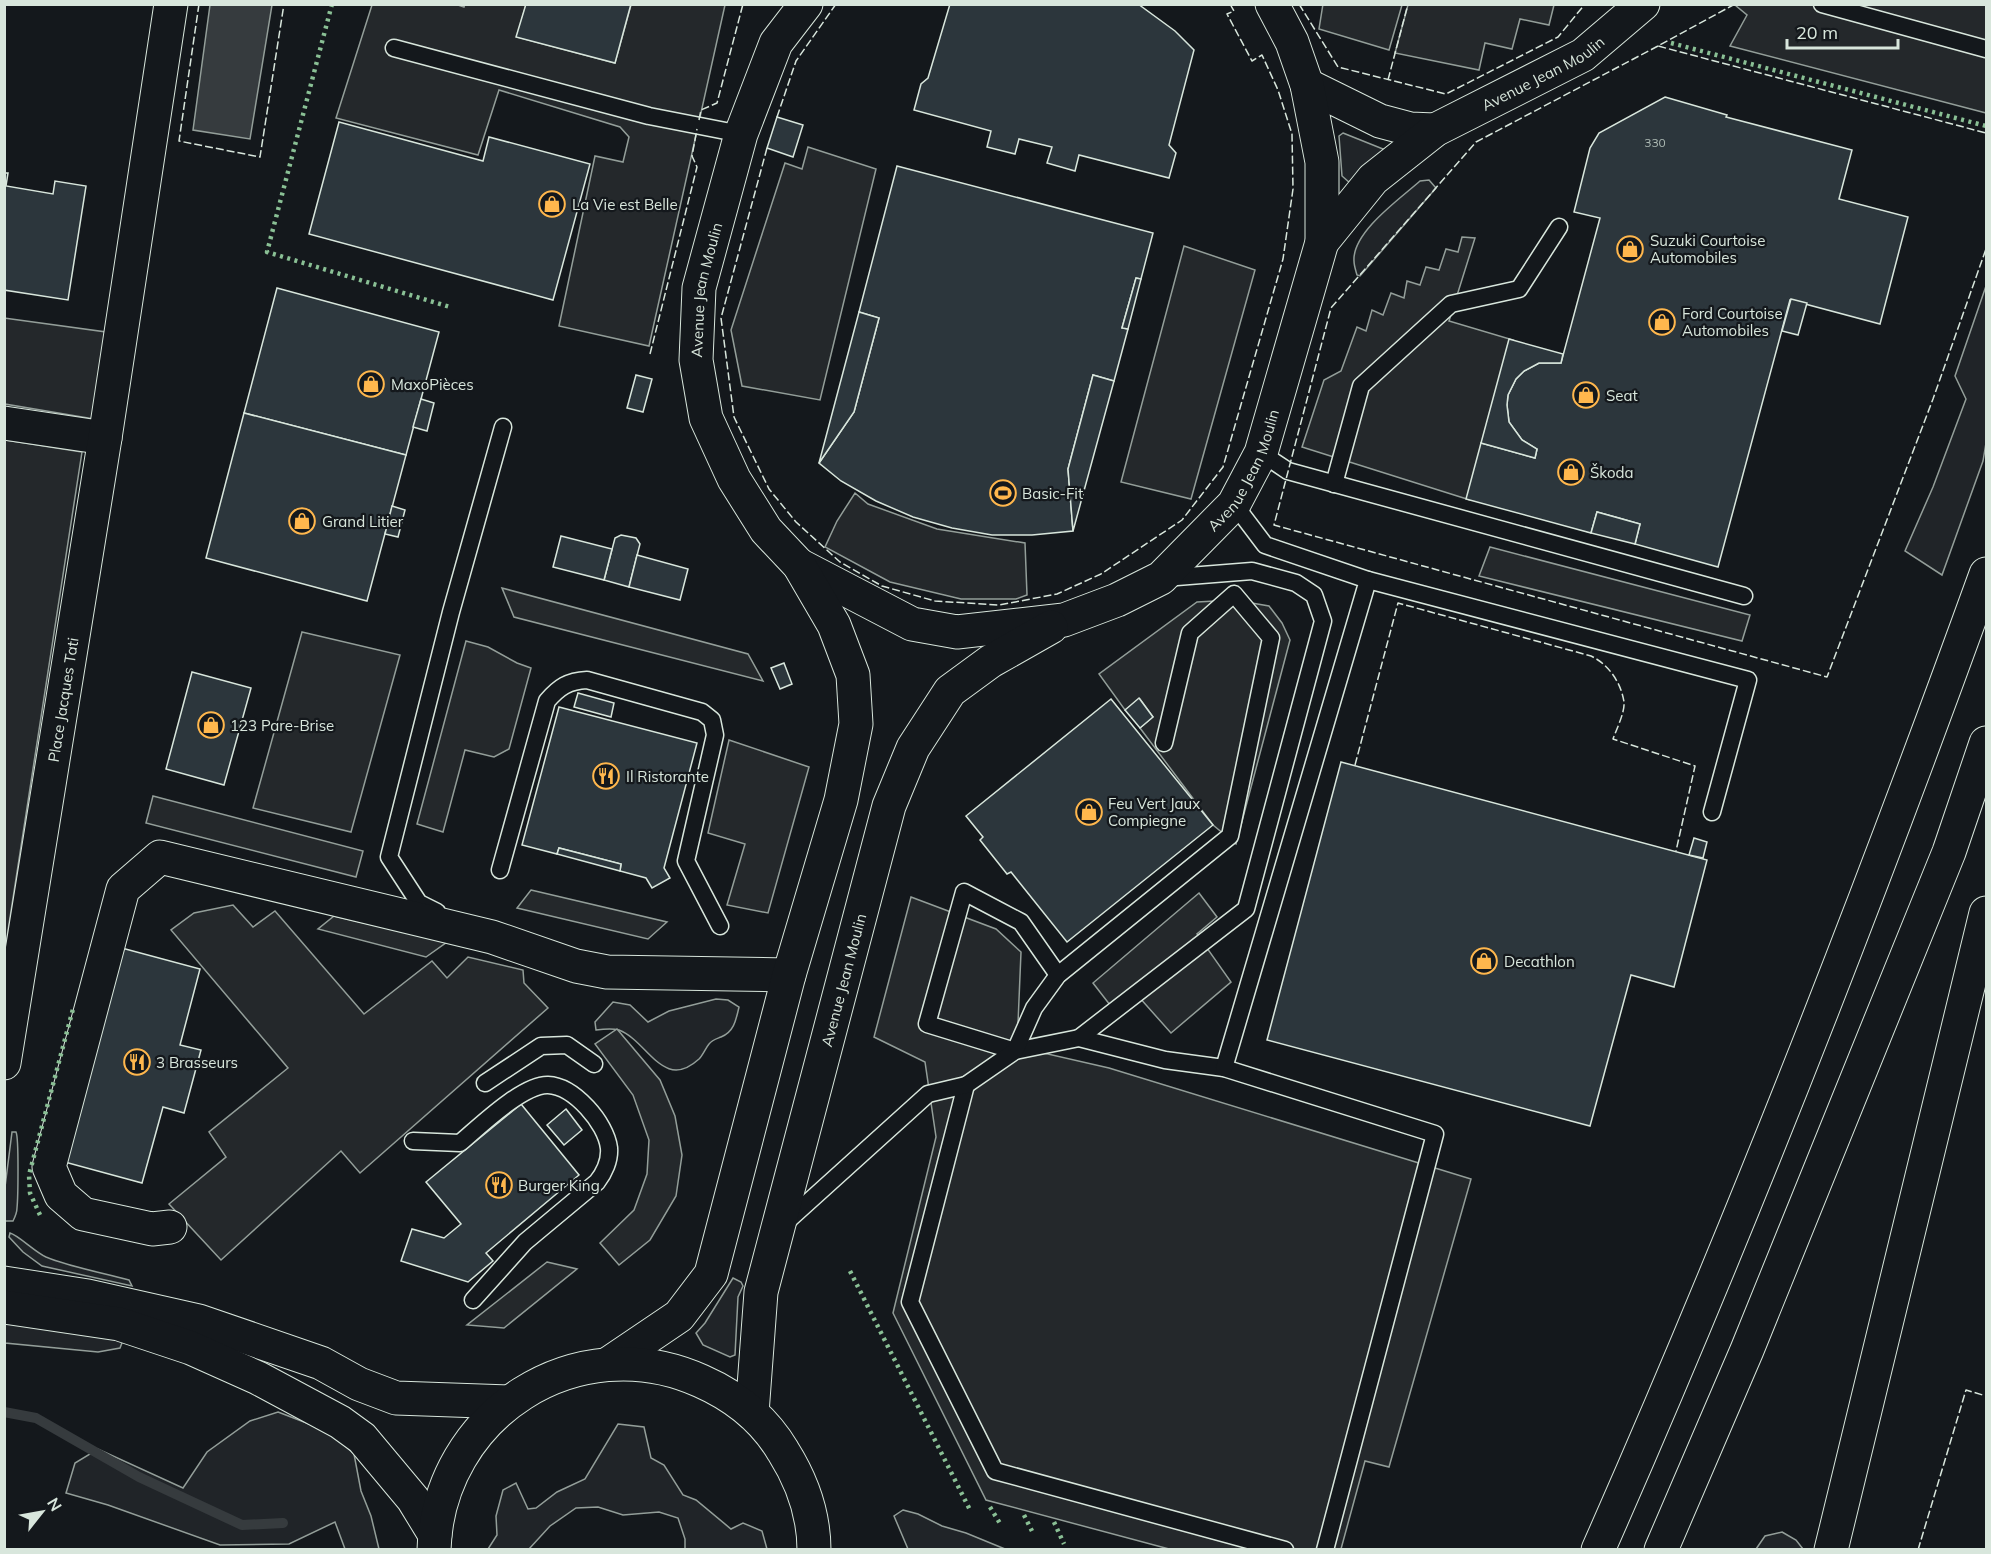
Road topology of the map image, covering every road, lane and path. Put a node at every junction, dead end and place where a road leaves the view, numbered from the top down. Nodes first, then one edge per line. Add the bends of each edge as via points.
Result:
1 (171, 4) edge
2 (806, 4) edge
3 (1272, 4) edge
4 (1643, 4) edge
5 (1826, 5) edge
6 (394, 48) dead end
7 (1986, 49) edge
8 (1307, 85) junction
9 (1435, 130) junction
10 (741, 134) junction
11 (1559, 227) dead end
12 (1322, 242) junction
13 (4, 423) edge
14 (503, 427) dead end
15 (105, 438) junction
16 (1261, 453) junction
17 (1334, 484) junction
18 (1234, 504) junction
19 (799, 565) junction
20 (1986, 574) edge
21 (1161, 579) junction
22 (1368, 580) junction
23 (1744, 596) dead end
24 (1064, 620) junction
25 (1164, 742) dead end
26 (1986, 743) edge
27 (1712, 812) dead end
28 (500, 870) dead end
29 (1986, 913) edge
30 (720, 926) dead end
31 (492, 937) junction
32 (789, 975) junction
33 (1058, 975) junction
34 (1079, 1038) junction
35 (1015, 1051) junction
36 (4, 1063) edge
37 (594, 1064) dead end
38 (1224, 1068) junction
39 (485, 1083) dead end
40 (966, 1085) junction
41 (413, 1141) dead end
42 (170, 1227) dead end
43 (779, 1229) junction
44 (4, 1283) edge
45 (473, 1300) dead end
46 (4, 1307) edge
47 (608, 1364) junction
48 (509, 1402) junction
49 (1661, 1407) junction
50 (752, 1413) junction
51 (435, 1542) edge
52 (814, 1550) edge
53 (1285, 1550) edge
54 (1325, 1550) edge
55 (1587, 1550) edge
56 (1598, 1550) edge
57 (1661, 1550) edge
58 (1831, 1550) edge

1 - 15 street, Place Jacques Tati
2 - 10 street, Avenue Jean Moulin via 776,43
3 - 8 street, Avenue Jean Moulin via 1292,42
4 - 9 street, Avenue Jean Moulin via 1583,55
5 - 7 lane
6 - 10 lane via 649,116
8 - 9 street via 1380,121 1410,129
8 - 12 street, Avenue Jean Moulin via 1322,162
9 - 12 street, Avenue Jean Moulin via 1373,179
10 - 19 street, Avenue Jean Moulin via 699,288 696,360 706,418 734,479 766,530
11 - 17 lane via 1519,289 1451,304 1361,386
12 - 16 street, Avenue Jean Moulin
13 - 15 street
14 - 31 lane via 389,857 419,903
15 - 36 street, Place Jacques Tati
16 - 17 lane via 1288,471
16 - 18 street, Avenue Jean Moulin
17 - 23 lane
18 - 21 street, Avenue Jean Moulin
18 - 22 lane via 1265,545
19 - 24 street, Avenue Jean Moulin via 912,624 957,632
19 - 32 street, Avenue Jean Moulin via 834,625 853,675 856,724 841,800
20 - 49 street via 1892,832
21 - 24 street, Avenue Jean Moulin
21 - 34 lane via 1252,572 1296,584 1314,595 1323,621 1246,909
22 - 27 lane via 1748,680
22 - 38 lane
24 - 43 street, Avenue Jean Moulin via 991,661 950,691 913,748 889,806
25 - 33 lane via 1190,633 1234,594 1271,638 1230,836
26 - 57 street via 1949,852 1747,1350
28 - 30 lane via 547,701 559,687 587,681 702,712 712,720 716,735 686,861
29 - 58 street
31 - 32 street via 576,966 607,972
31 - 42 street via 160,857 123,889 49,1167 61,1194 83,1214 152,1229
32 - 47 street, Avenue Jean Moulin via 711,1274 679,1316
33 - 35 lane via 1034,1008
33 - 35 lane via 1021,922 964,892 927,1024
34 - 35 lane
34 - 38 lane via 1165,1060
35 - 40 lane
37 - 39 lane via 567,1045 541,1046
38 - 54 lane via 1435,1134
40 - 43 lane via 928,1094
40 - 53 lane via 910,1302 994,1471
41 - 45 lane via 460,1143 524,1091 548,1085 569,1092 603,1128 609,1149 604,1172 597,1182 525,1242
43 - 50 street, Avenue Jean Moulin via 761,1292
44 - 48 street via 88,1296 199,1321 321,1363 396,1398
46 - 51 street via 119,1324 190,1347 340,1422 362,1438 413,1499
47 - 48 street via 573,1370 539,1383
47 - 50 street via 647,1364 685,1374 721,1390
48 - 51 street via 466,1448 451,1475
49 - 55 street
49 - 56 street
50 - 52 street via 776,1439 794,1468 807,1501

